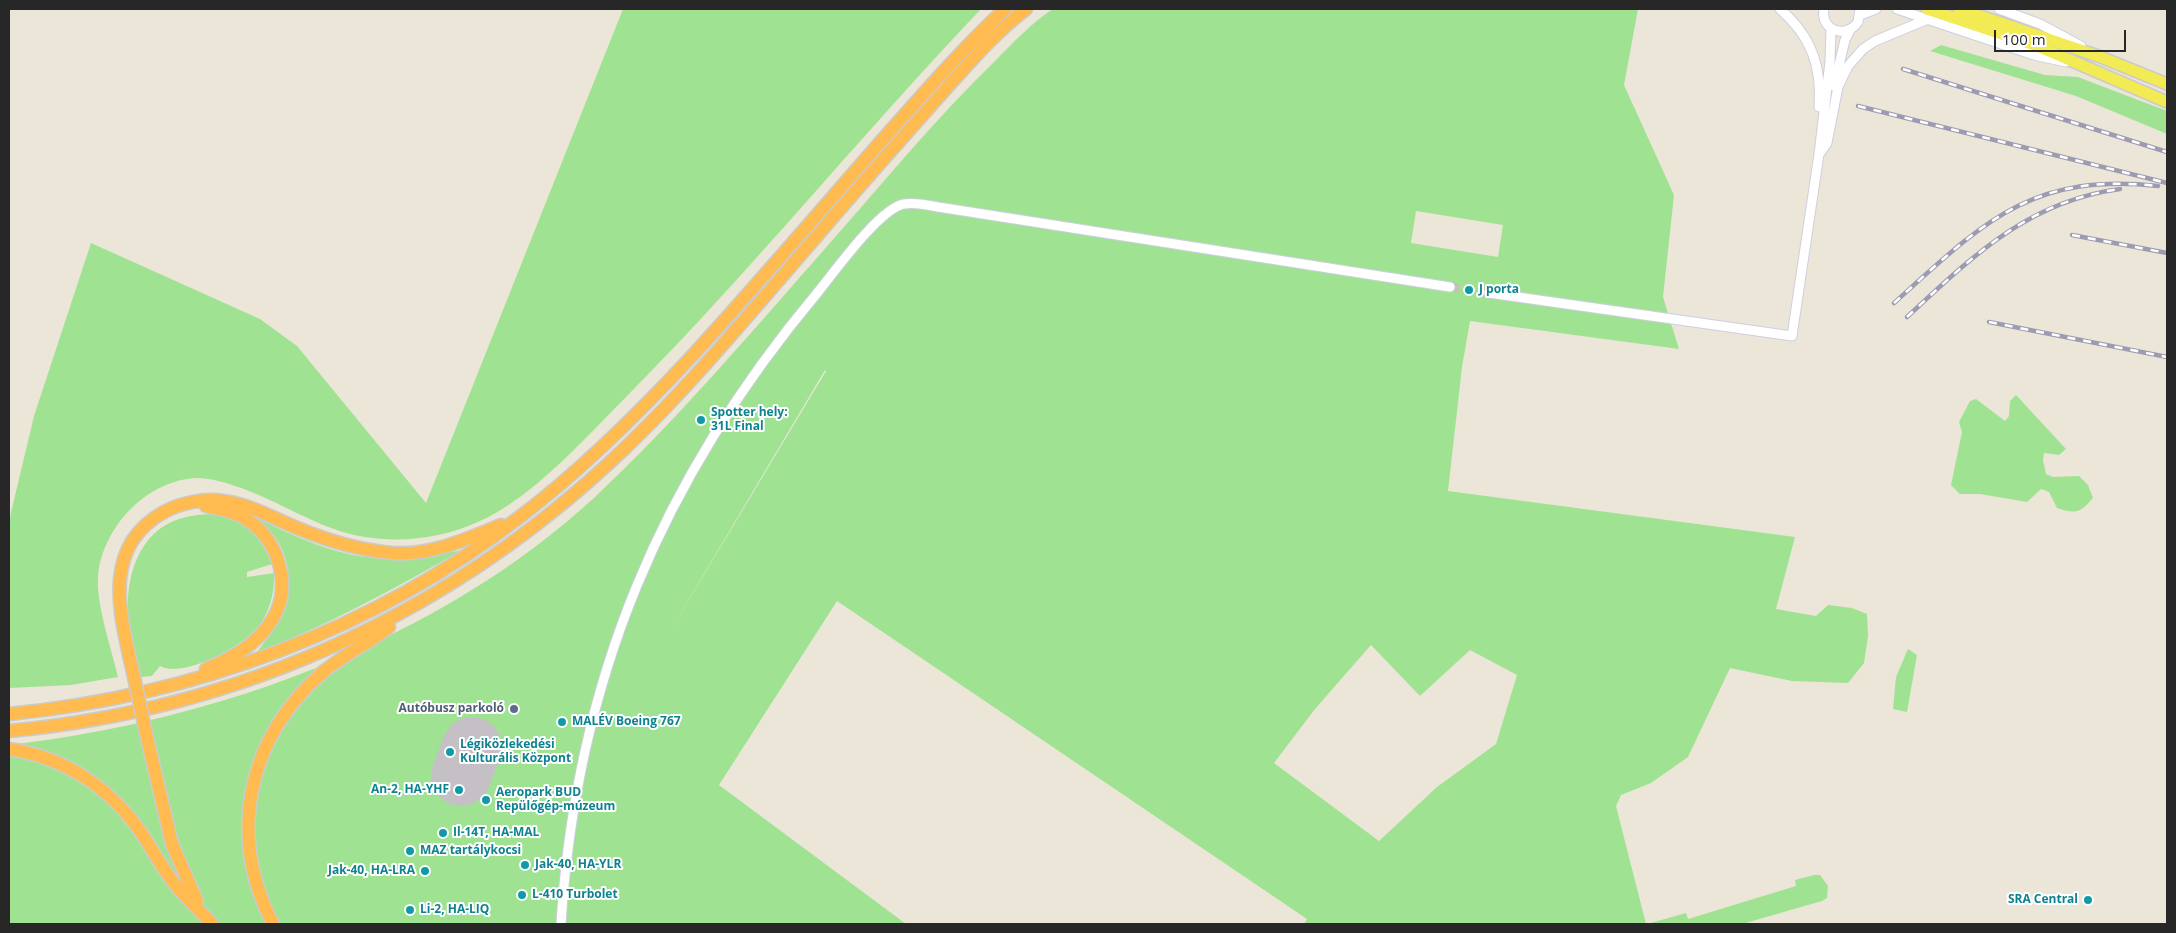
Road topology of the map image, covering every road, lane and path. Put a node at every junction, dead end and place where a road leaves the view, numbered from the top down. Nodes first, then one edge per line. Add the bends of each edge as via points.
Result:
1 (1005, 9) edge
2 (1026, 9) edge
3 (1780, 9) edge
4 (1824, 9) edge
5 (1876, 9) edge
6 (1897, 9) edge
7 (1959, 9) edge
8 (1999, 9) edge
9 (1860, 12) edge
10 (1927, 14) edge
11 (1831, 29) junction
12 (1850, 30) junction
13 (2037, 40) junction
14 (2098, 56) junction
15 (2094, 69) junction
16 (2167, 84) edge
17 (2167, 102) edge
18 (1819, 154) junction
19 (1450, 287) tunnel mouth
20 (1488, 293) tunnel mouth
21 (191, 503) junction
22 (520, 518) junction
23 (410, 609) junction
24 (158, 690) junction
25 (9, 714) edge
26 (9, 731) edge
27 (9, 749) edge
28 (208, 919) edge
29 (273, 924) edge
30 (561, 924) edge

1 - 22 highway via 950,63 662,388 588,460
2 - 23 highway via 961,72 704,364 626,447 518,539
3 - 18 street via 1802,33 1818,67 1821,83 1816,140
4 - 11 street via 1824,20
5 - 9 street
6 - 10 street
7 - 13 main road
8 - 14 street via 2040,24
9 - 12 street via 1858,22
10 - 13 main road
10 - 15 street via 2034,55
10 - 18 street via 1875,41 1851,62 1838,87 1826,143
11 - 12 street
11 - 18 street
12 - 18 street
13 - 14 main road
13 - 15 main road
14 - 16 main road
15 - 17 main road
18 - 20 street via 1792,336
19 - 30 street via 938,207 905,204 894,207 871,229 808,304 749,380 680,491 651,549 611,655 590,731 572,820
21 - 22 highway via 223,501 246,506 345,546 395,553 430,550 457,543
21 - 24 highway via 235,513 258,528 275,550 281,592 273,618 246,648 225,661
21 - 28 highway, bridge via 172,508 143,525 130,542 121,567 119,600 172,844 188,884
22 - 24 highway via 471,552 373,610 284,650
23 - 26 highway via 312,656 221,689 112,716
23 - 29 highway via 310,684 278,722 265,745 250,801 248,838 258,892
24 - 25 highway
27 - 28 highway via 28,752 75,770 103,790 134,822 178,888

